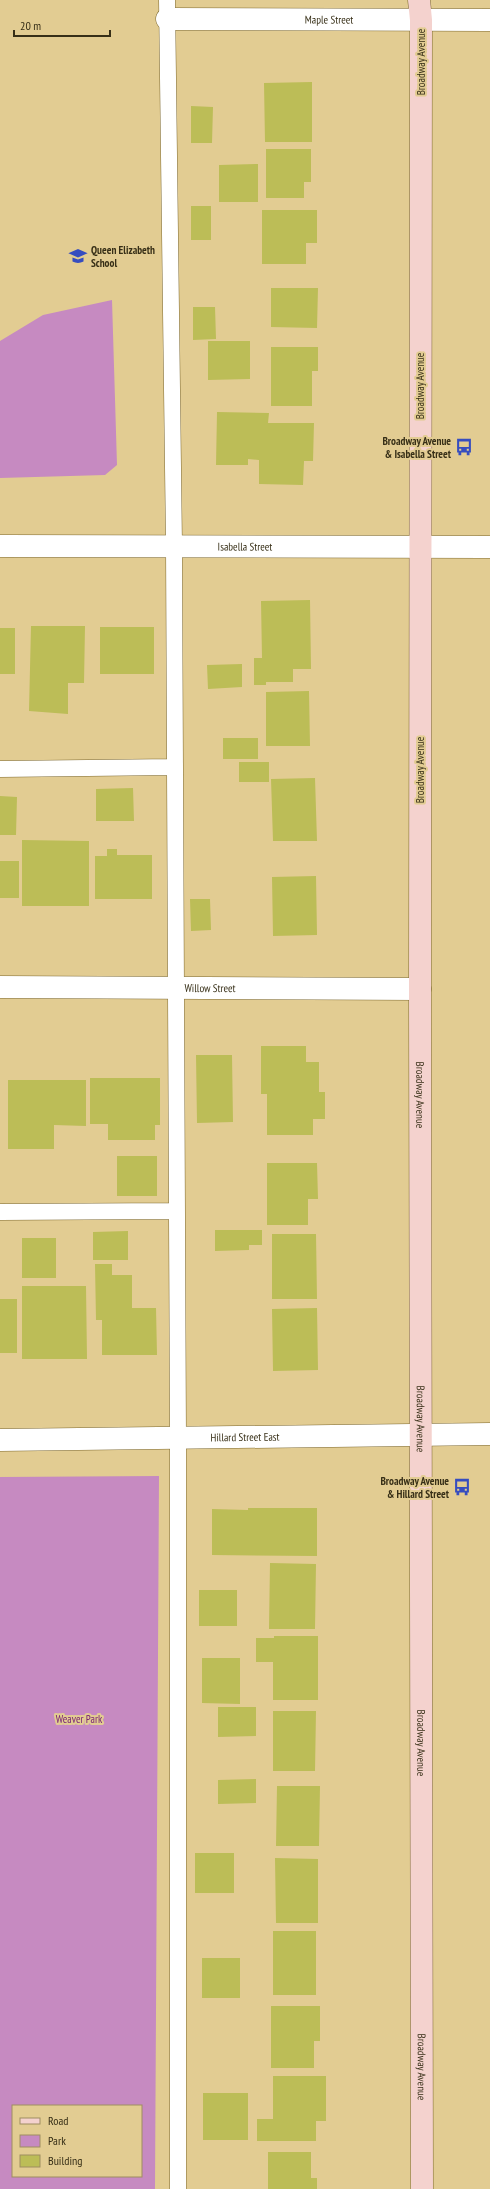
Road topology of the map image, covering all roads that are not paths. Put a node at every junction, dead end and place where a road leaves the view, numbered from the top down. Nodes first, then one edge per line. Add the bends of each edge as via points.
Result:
1 (167, 9) edge
2 (420, 10) edge
3 (490, 20) edge
4 (174, 545) junction
5 (0, 546) edge
6 (420, 547) junction
7 (490, 547) edge
8 (174, 767) junction
9 (0, 769) edge
10 (0, 987) edge
11 (175, 987) junction
12 (420, 989) junction
13 (176, 1211) junction
14 (0, 1212) edge
15 (490, 1434) edge
16 (421, 1435) junction
17 (178, 1439) junction
18 (0, 1440) edge
19 (178, 2189) edge
20 (422, 2189) edge

1 - 2 street, Maple Street
1 - 4 lane
2 - 3 street, Maple Street
2 - 6 street, Broadway Avenue
4 - 5 street, Isabella Street
4 - 6 street, Isabella Street
4 - 8 lane
6 - 7 street, Isabella Street
6 - 12 street, Broadway Avenue
8 - 9 lane
8 - 11 lane
10 - 11 street, Willow Street
11 - 12 street, Willow Street
11 - 13 lane
12 - 16 street, Broadway Avenue
13 - 14 lane
13 - 17 lane
15 - 16 street, Hillard Street East
16 - 17 street, Hillard Street East
16 - 20 street, Broadway Avenue
17 - 18 street, Hillard Street East
17 - 19 lane

